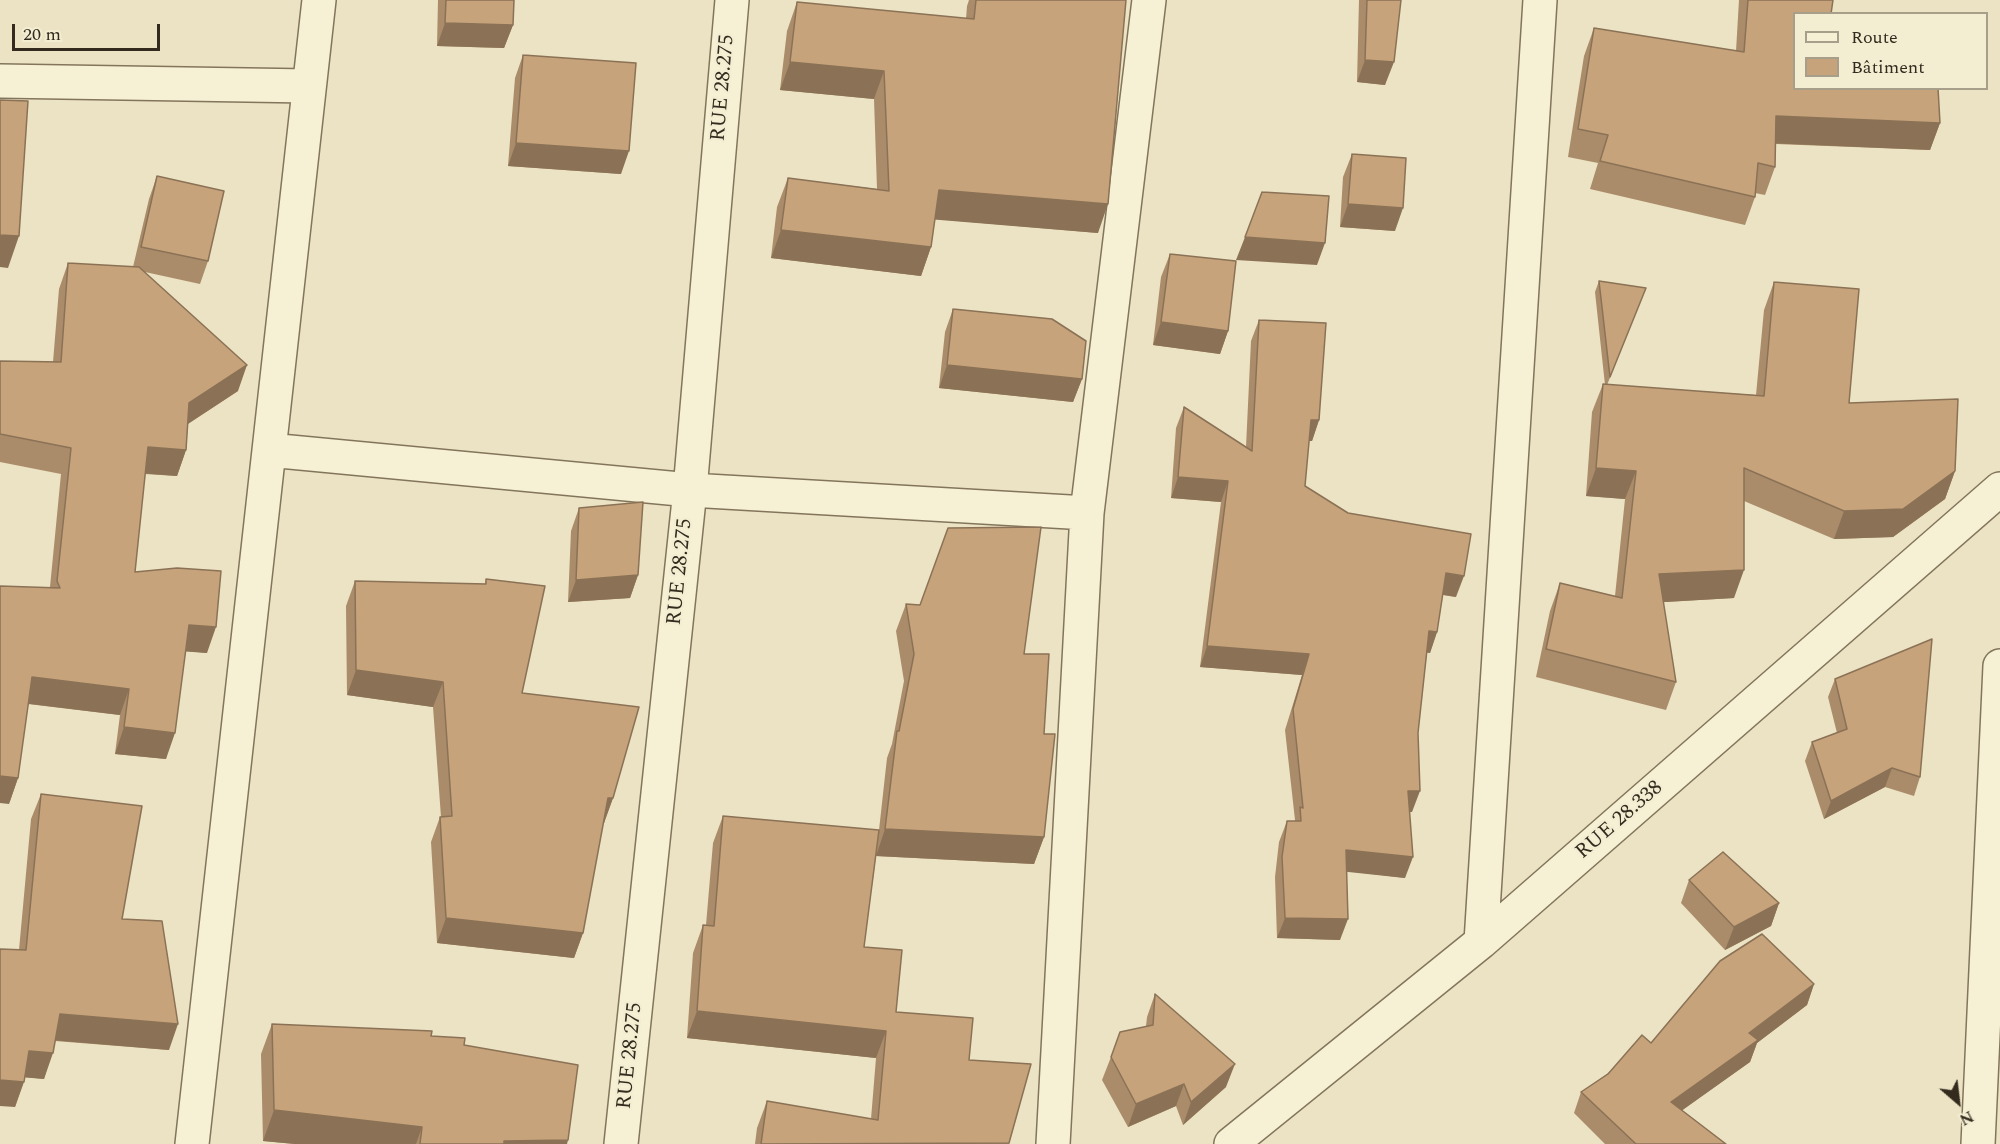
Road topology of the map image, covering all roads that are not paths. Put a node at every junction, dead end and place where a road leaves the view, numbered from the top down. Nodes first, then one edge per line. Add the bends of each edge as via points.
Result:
1 (319, 0) edge
2 (732, 0) edge
3 (1149, 0) edge
4 (1540, 0) edge
5 (0, 81) edge
6 (309, 86) junction
7 (269, 450) junction
8 (2000, 489) edge
9 (690, 490) junction
10 (1087, 513) junction
11 (2000, 666) edge
12 (1481, 942) junction
13 (2000, 1137) edge
14 (192, 1144) edge
15 (621, 1144) edge
16 (1053, 1144) edge
17 (1231, 1144) edge
18 (1978, 1144) edge
19 (1992, 1144) edge

1 - 6 street
2 - 9 street, RUE 28.275
3 - 10 street
4 - 12 street
5 - 6 street
6 - 7 street
7 - 9 street
7 - 14 street
8 - 12 street, RUE 28.338
9 - 10 street
9 - 15 street, RUE 28.275
10 - 16 street
11 - 18 street
12 - 17 street, RUE 28.338
13 - 19 street

